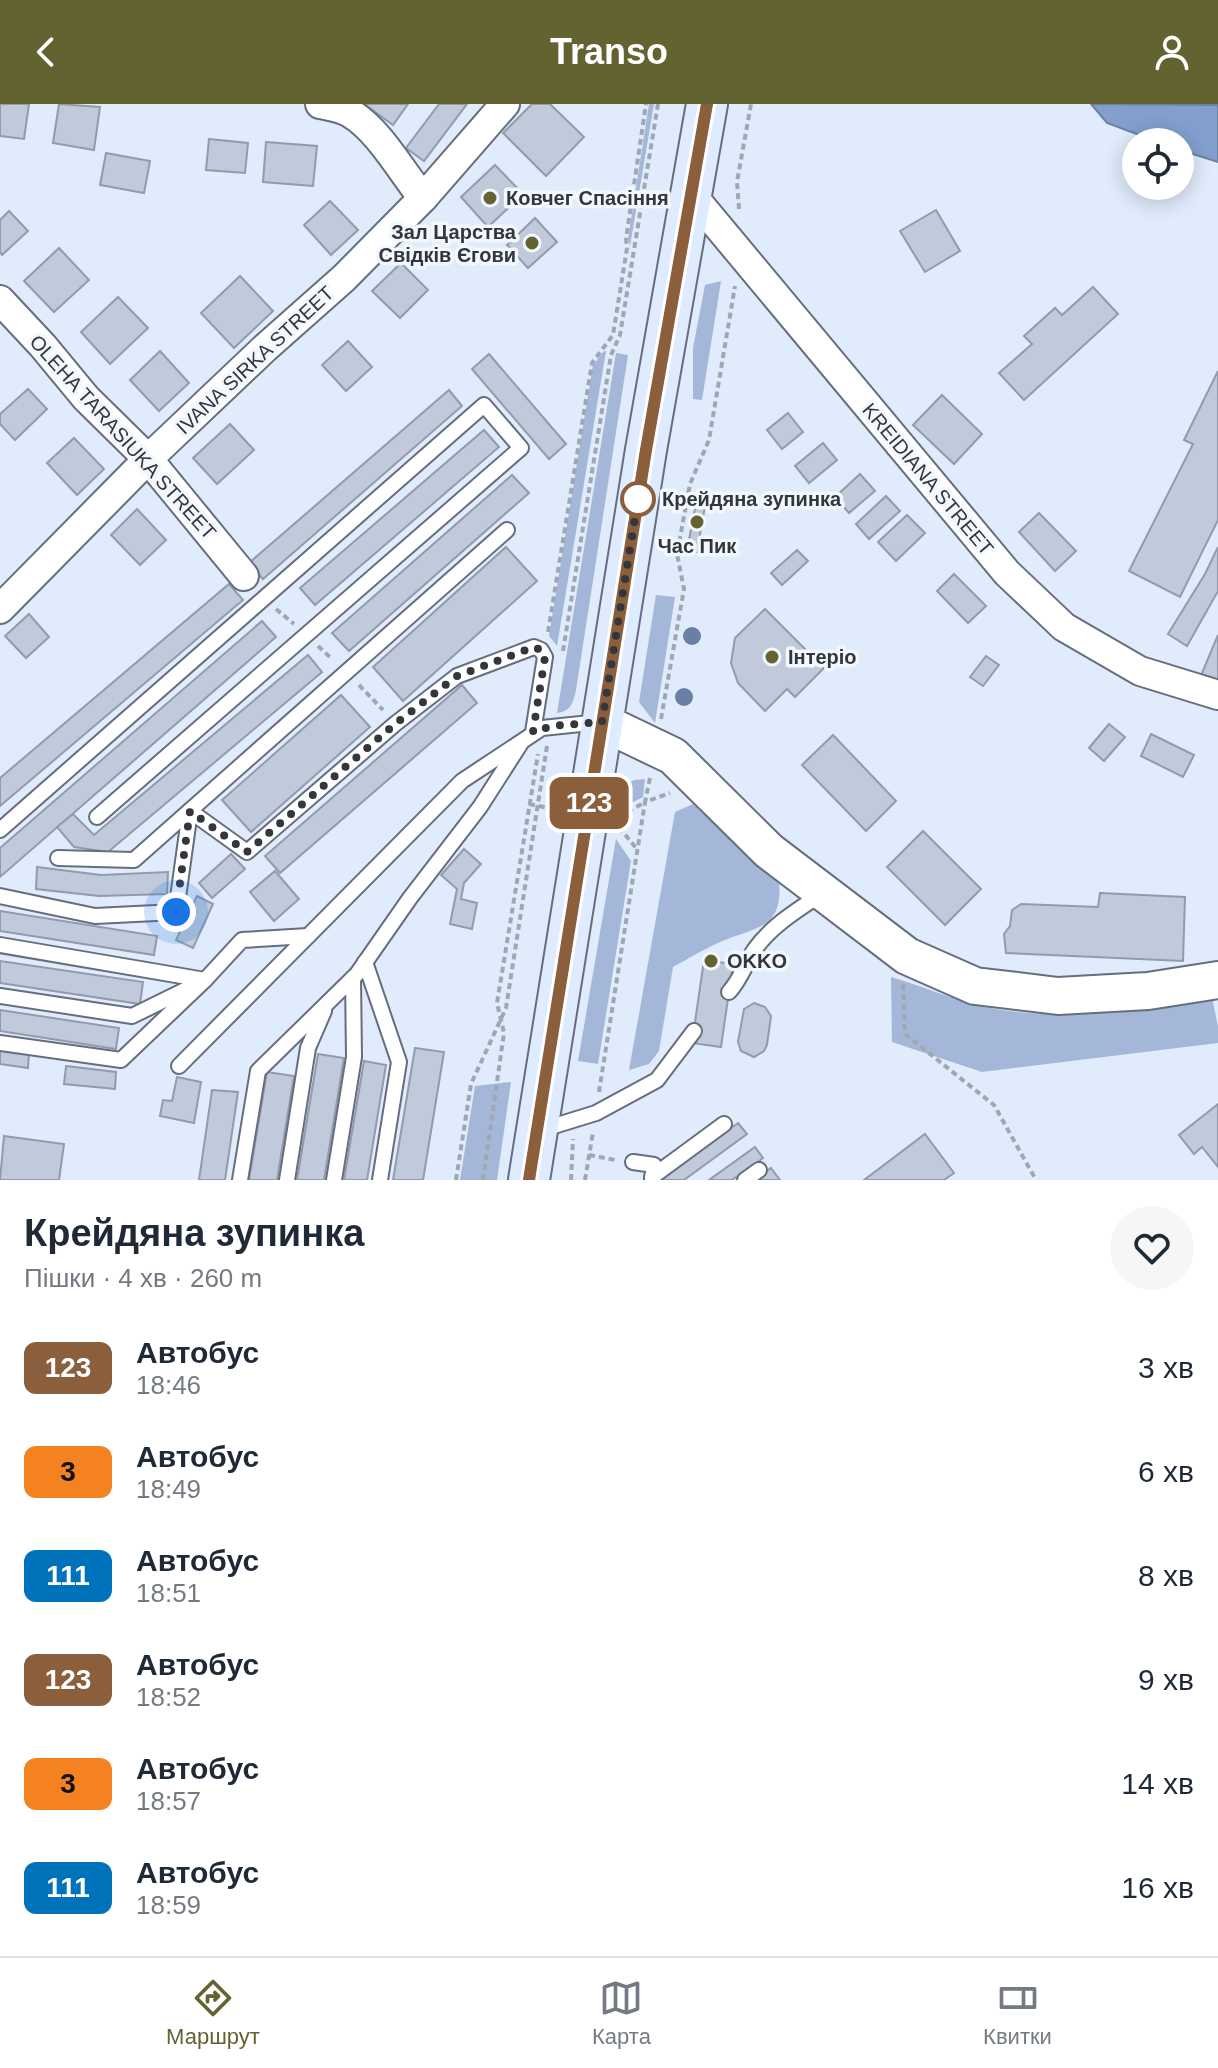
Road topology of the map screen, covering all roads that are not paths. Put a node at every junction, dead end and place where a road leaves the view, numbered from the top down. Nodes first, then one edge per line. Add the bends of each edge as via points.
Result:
1 (320, 104) edge
2 (505, 104) edge
3 (707, 104) edge
4 (691, 194) junction
5 (423, 198) junction
6 (0, 300) edge
7 (148, 459) junction
8 (507, 530) dead end
9 (244, 576) dead end
10 (0, 609) edge
11 (1218, 695) edge
12 (602, 722) junction
13 (528, 736) junction
14 (190, 811) junction
15 (97, 817) dead end
16 (0, 830) edge
17 (58, 858) dead end
18 (824, 893) junction
19 (0, 896) edge
20 (308, 936) junction
21 (0, 945) edge
22 (365, 962) junction
23 (353, 978) junction
24 (205, 980) junction
25 (1218, 980) edge
26 (729, 992) dead end
27 (0, 996) edge
28 (327, 1003) junction
29 (694, 1031) dead end
30 (0, 1043) edge
31 (179, 1066) dead end
32 (724, 1124) dead end
33 (536, 1132) junction
34 (633, 1162) road end
35 (759, 1170) dead end
36 (652, 1179) edge
37 (240, 1180) edge
38 (287, 1180) edge
39 (334, 1180) edge
40 (380, 1180) edge
41 (529, 1180) edge
42 (745, 1180) edge

1 - 5 street via 348,111 375,131
2 - 5 street, IVANA SIRKA STREET
3 - 4 main road
4 - 11 street, KREIDIANA STREET via 1007,573 1064,627 1140,671
4 - 12 main road
5 - 7 street, IVANA SIRKA STREET
6 - 7 street, OLEHA TARASIUKA STREET
7 - 9 street, OLEHA TARASIUKA STREET
7 - 10 street, IVANA SIRKA STREET
8 - 14 lane
12 - 13 lane via 552,726
12 - 18 street via 673,756 769,851
12 - 33 main road
13 - 14 lane via 545,657 534,647 457,676 247,852
13 - 20 lane via 462,781
13 - 22 lane
14 - 17 lane via 134,860
14 - 19 lane via 176,912 95,916
15 - 16 lane via 521,448 484,405
18 - 25 street via 907,956 975,986 1058,996
18 - 26 lane via 784,920 755,950
20 - 24 lane via 242,940
20 - 31 lane
21 - 24 lane
22 - 23 lane
22 - 40 lane via 399,1062
23 - 28 lane
23 - 39 lane via 354,1057
24 - 27 lane via 132,1016
24 - 30 lane via 121,1060
28 - 37 lane via 258,1071
28 - 38 lane via 308,1048
29 - 33 lane via 657,1080 596,1113
32 - 36 lane
33 - 41 main road
34 - 36 lane via 654,1165
35 - 42 lane

